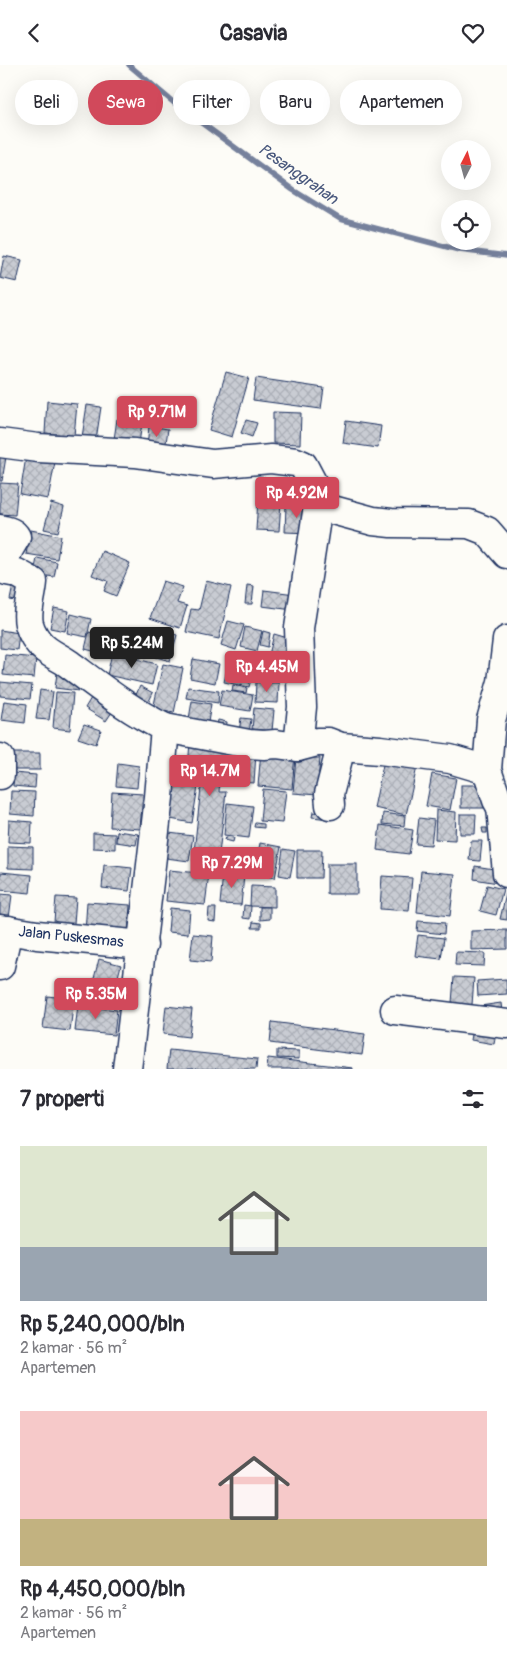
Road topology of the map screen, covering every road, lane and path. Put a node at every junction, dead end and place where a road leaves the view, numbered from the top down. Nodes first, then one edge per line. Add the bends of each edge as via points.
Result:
1 (0, 443) edge
2 (318, 506) junction
3 (0, 529) edge
4 (507, 554) edge
5 (507, 640) edge
6 (164, 728) junction
7 (298, 747) junction
8 (341, 747) junction
9 (0, 758) edge
10 (487, 770) junction
11 (0, 775) edge
12 (330, 805) dead end
13 (504, 808) edge
14 (507, 873) edge
15 (4, 929) edge
16 (143, 945) junction
17 (0, 966) edge
18 (395, 1010) dead end
19 (507, 1024) edge
20 (127, 1069) edge

1 - 2 street via 135,453 213,464 272,459 296,462 303,465 312,482
2 - 4 street via 373,521 469,523 488,531
2 - 7 street via 299,628 302,707
3 - 6 street via 16,537 3,560 4,567 33,582 29,625 44,648 132,711
5 - 10 street via 502,682 490,720
6 - 7 street via 249,744
6 - 16 street via 160,797
7 - 8 street via 317,742
8 - 10 street via 450,759
8 - 12 street via 329,794
9 - 11 street
10 - 13 street
13 - 14 street
15 - 16 street, Jalan Puskesmas
15 - 17 street
16 - 20 street
18 - 19 street

